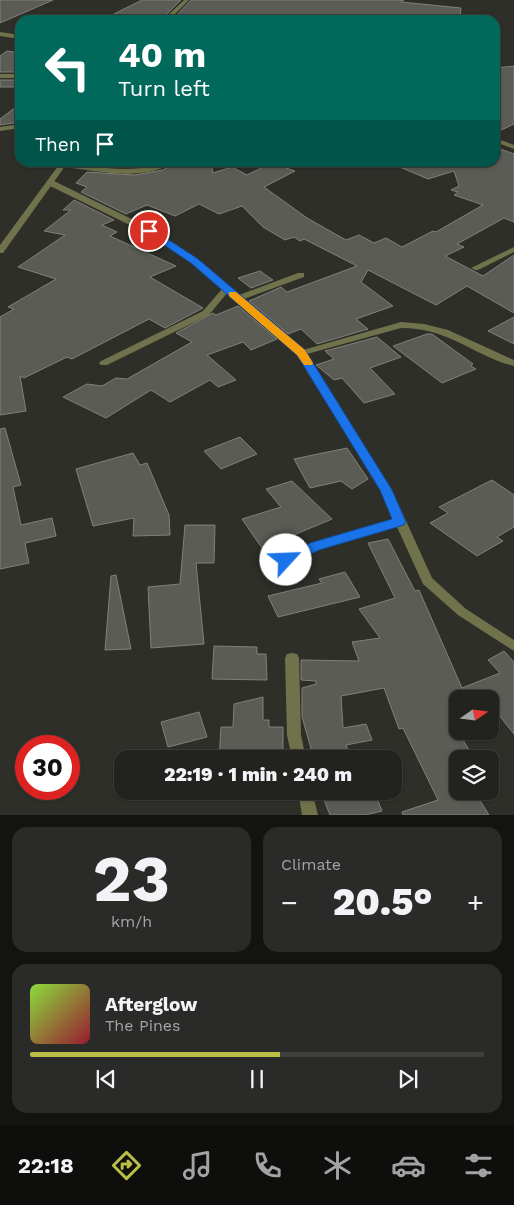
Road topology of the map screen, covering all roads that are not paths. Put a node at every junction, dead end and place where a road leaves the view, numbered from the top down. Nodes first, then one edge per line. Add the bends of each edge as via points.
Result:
1 (187, 0) edge
2 (171, 15) edge
3 (0, 34) edge
4 (15, 36) edge
5 (0, 76) edge
6 (15, 76) edge
7 (15, 127) edge
8 (0, 129) edge
9 (500, 142) edge
10 (514, 147) edge
11 (62, 167) edge
12 (93, 167) edge
13 (162, 167) edge
14 (51, 183) junction
15 (514, 249) edge
16 (0, 252) edge
17 (475, 268) dead end
18 (301, 274) dead end
19 (226, 289) junction
20 (238, 298) junction
21 (301, 353) junction
22 (104, 363) dead end
23 (514, 363) edge
24 (400, 522) junction
25 (286, 560) dead end
26 (514, 646) edge
27 (292, 658) dead end
28 (297, 750) edge
29 (308, 800) edge
30 (310, 815) edge

1 - 2 street
3 - 4 street
5 - 6 street
7 - 8 street
9 - 10 street
11 - 14 street
12 - 13 street via 142,172
14 - 16 street
14 - 19 street via 149,231 194,261
15 - 17 street
18 - 20 street
19 - 20 street
19 - 22 street via 206,313
20 - 21 street
21 - 23 street via 416,324 436,327
21 - 24 street via 386,490
24 - 25 street via 315,547
24 - 26 street via 427,581 462,612
27 - 28 street
29 - 30 street

